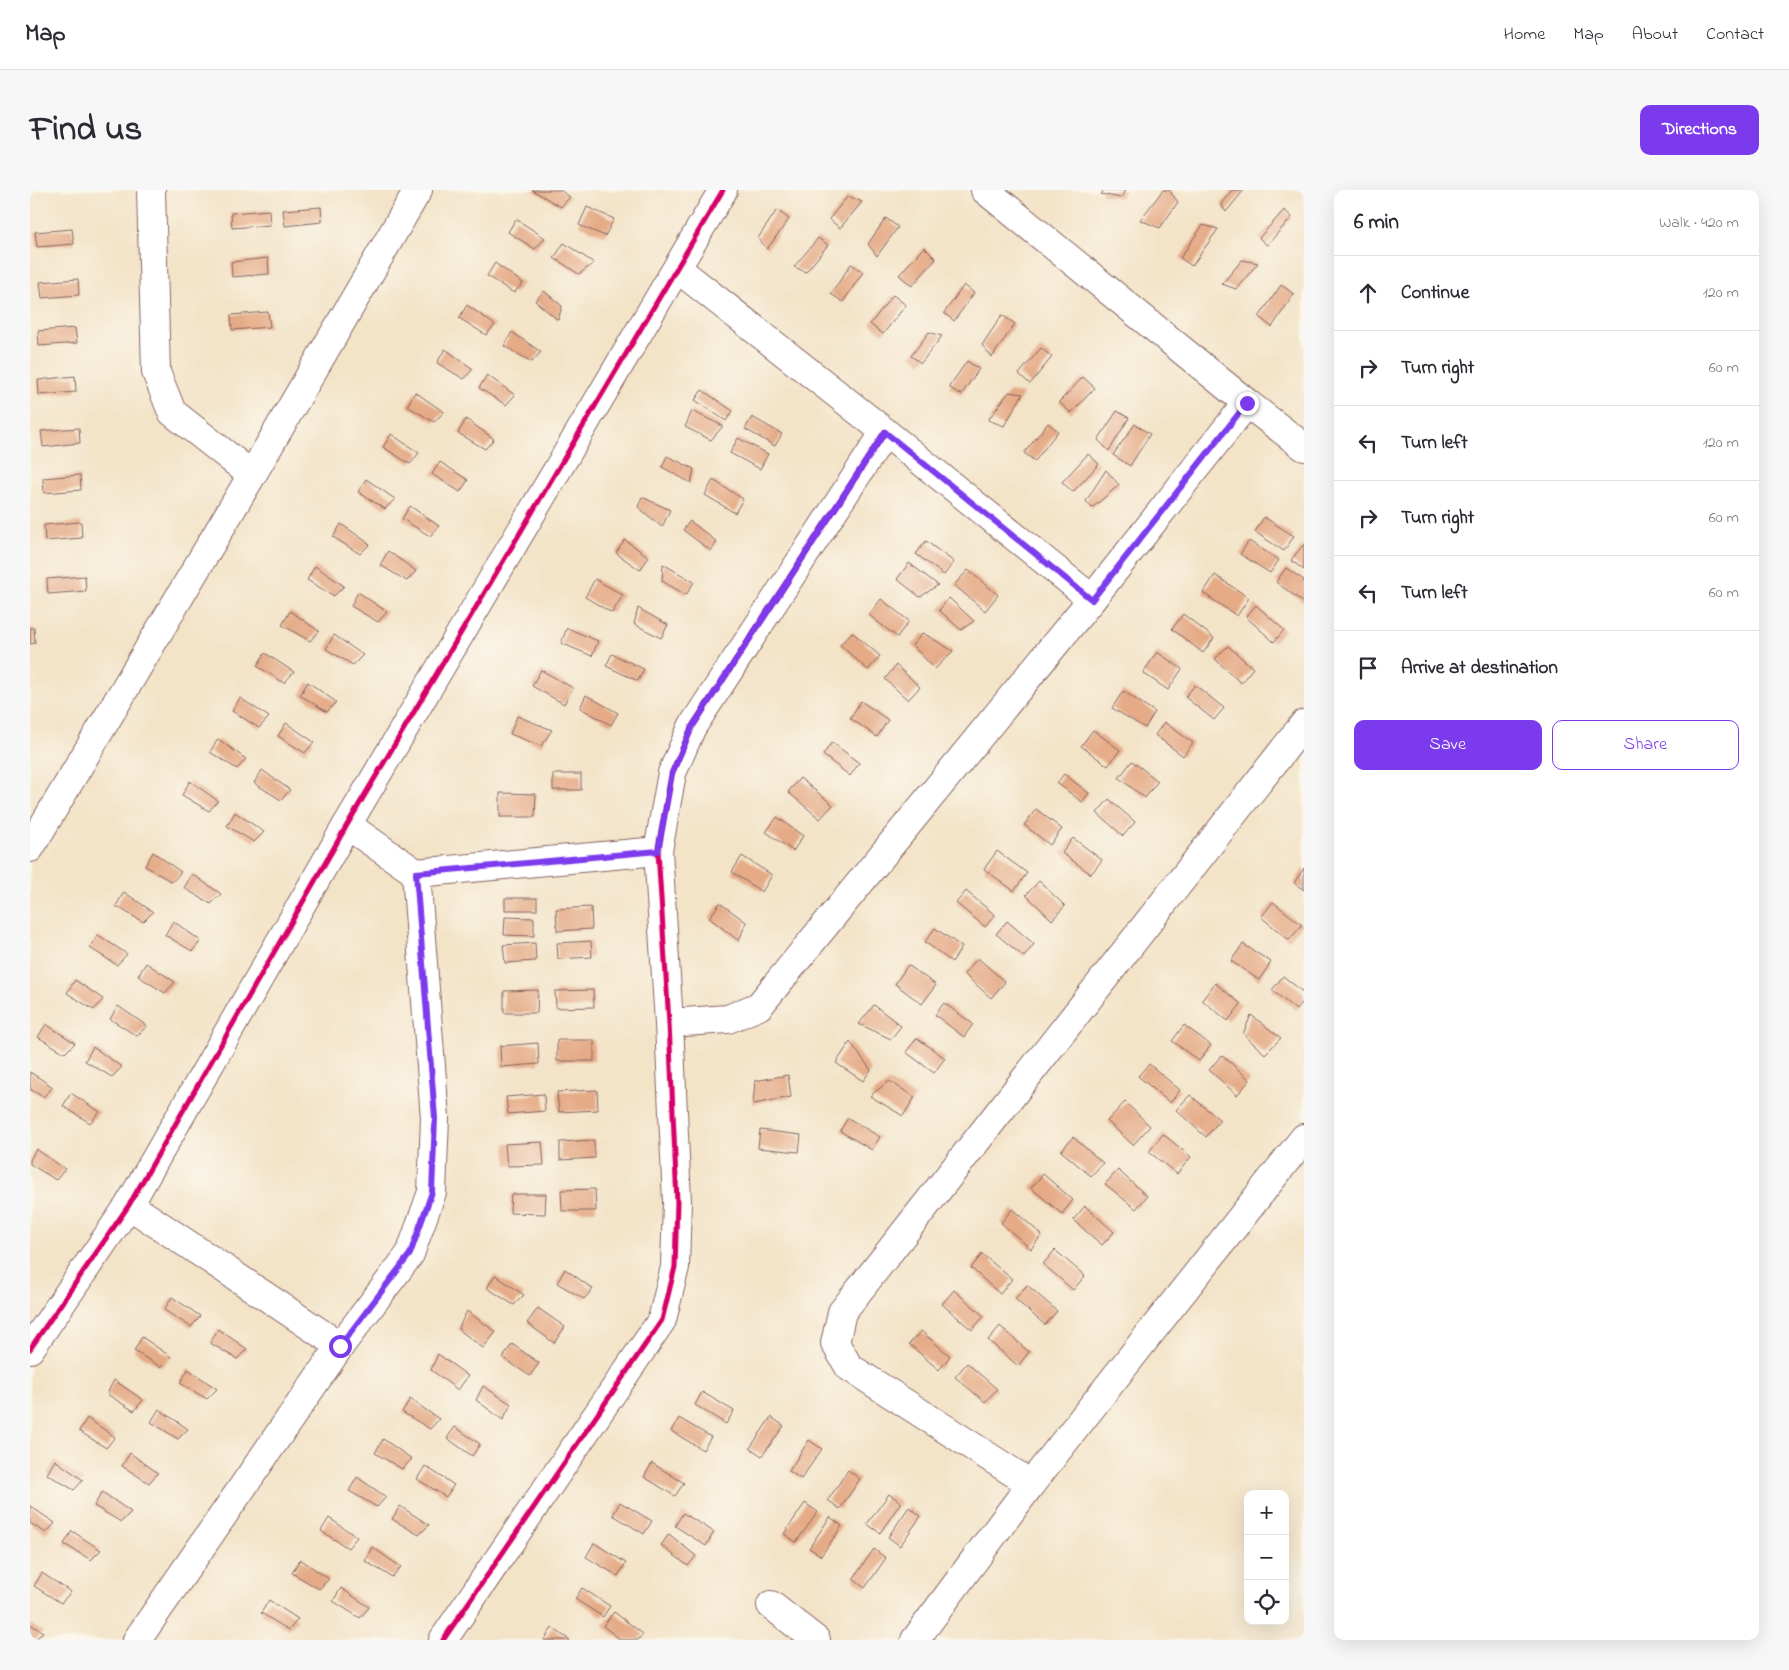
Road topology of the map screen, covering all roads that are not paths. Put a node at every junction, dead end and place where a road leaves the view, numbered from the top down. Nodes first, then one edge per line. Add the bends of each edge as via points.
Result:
1 (150, 190) edge
2 (418, 190) edge
3 (723, 190) edge
4 (985, 190) edge
5 (678, 270) junction
6 (1247, 403) junction
7 (885, 432) junction
8 (1304, 447) edge
9 (252, 475) junction
10 (1092, 600) junction
11 (1304, 724) edge
12 (347, 826) junction
13 (31, 845) edge
14 (658, 851) junction
15 (416, 873) junction
16 (669, 1023) junction
17 (1304, 1138) edge
18 (129, 1205) junction
19 (38, 1321) edge
20 (340, 1346) junction
21 (30, 1349) edge
22 (1031, 1484) junction
23 (771, 1605) dead end
24 (137, 1640) edge
25 (443, 1640) edge
26 (816, 1640) edge
27 (915, 1640) edge

1 - 9 street via 156,372 172,412
2 - 9 street
3 - 5 street
4 - 6 street
5 - 7 street
5 - 12 street
6 - 8 street
6 - 10 street
7 - 10 street
7 - 14 street via 692,727 672,773
9 - 13 street
10 - 16 street via 759,1006 728,1019
11 - 22 street via 842,1312 835,1343 849,1367
12 - 15 street
12 - 18 street
14 - 15 street
14 - 16 street
15 - 20 street via 435,1118 432,1192 410,1254
16 - 25 street via 677,1202 675,1267 662,1320
17 - 22 street
18 - 19 street
18 - 20 street
19 - 21 street
20 - 24 street
22 - 27 street
23 - 26 street

